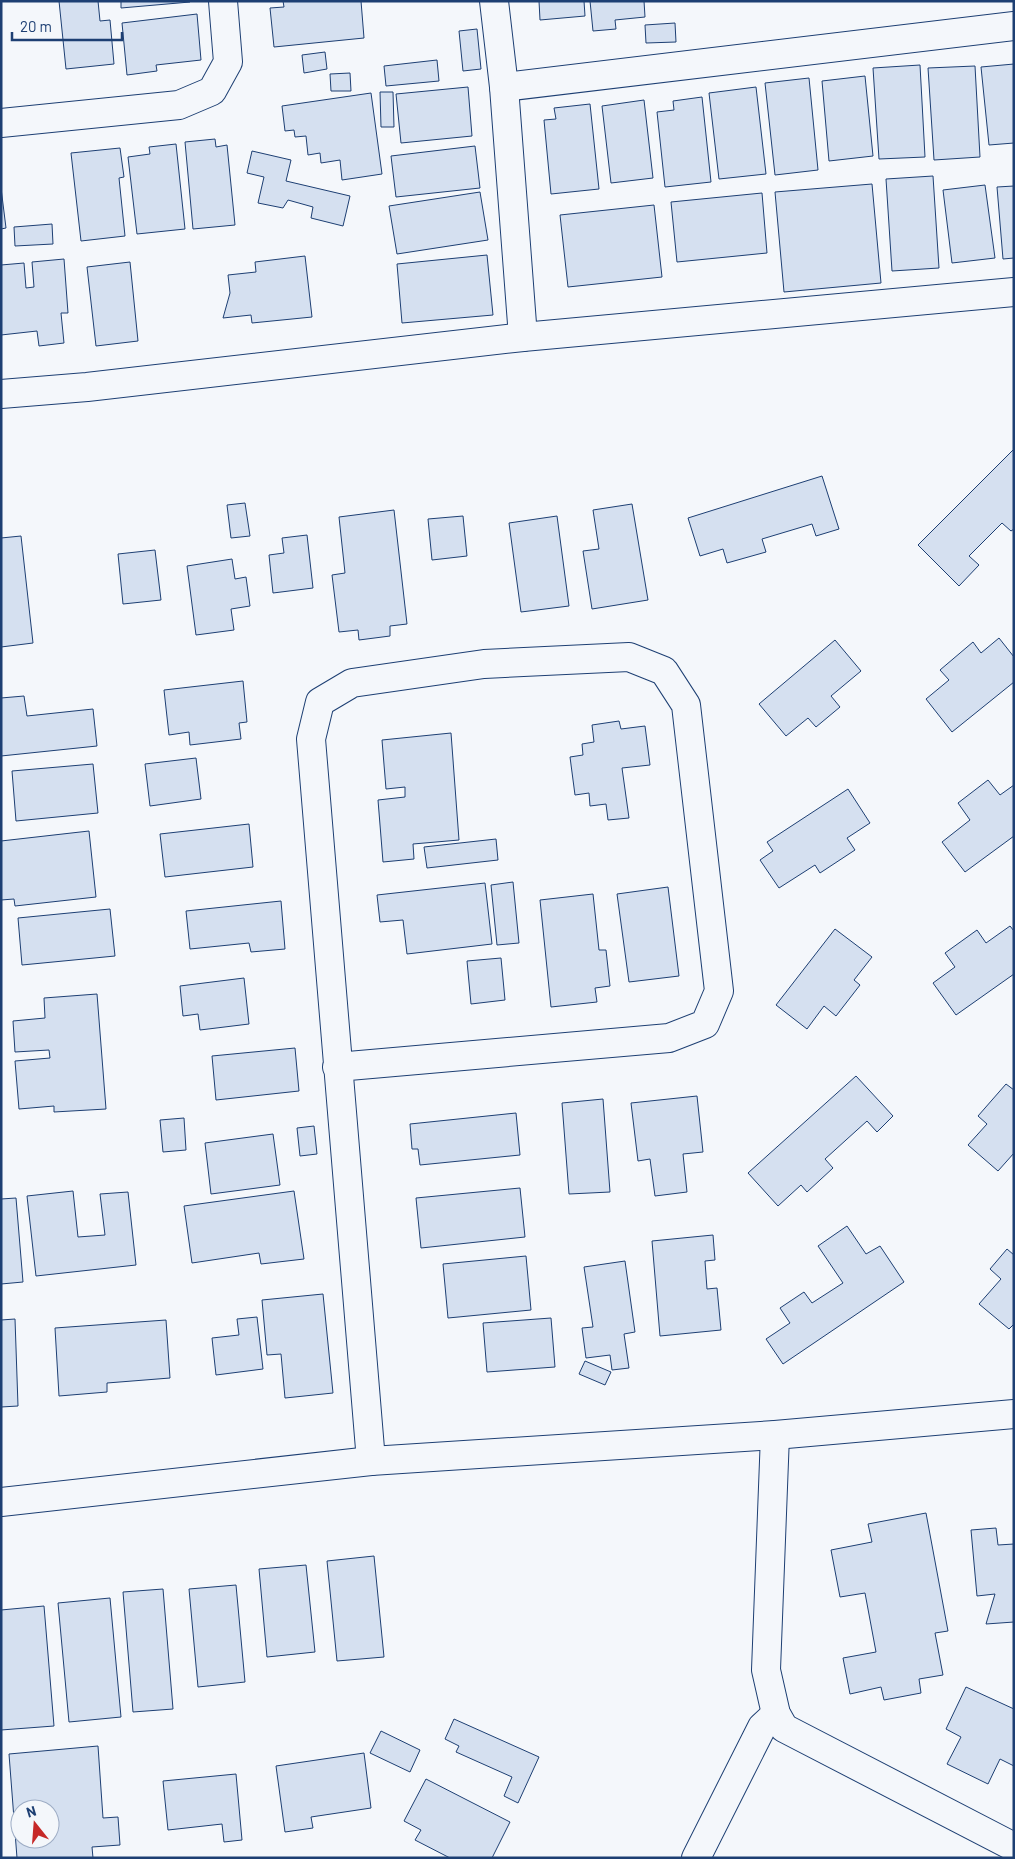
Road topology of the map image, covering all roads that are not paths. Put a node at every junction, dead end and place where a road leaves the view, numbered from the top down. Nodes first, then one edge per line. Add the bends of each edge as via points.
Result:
1 (223, 1) edge
2 (494, 1) edge
3 (1014, 26) edge
4 (504, 87) junction
5 (1, 123) edge
6 (1014, 292) edge
7 (523, 337) junction
8 (1, 394) edge
9 (337, 1067) junction
10 (1014, 1414) edge
11 (775, 1435) junction
12 (371, 1461) junction
13 (1, 1502) edge
14 (776, 1714) junction
15 (1014, 1847) edge
16 (696, 1858) edge

1 - 5 street via 228,62 212,91 179,104
2 - 4 street
3 - 4 street
4 - 7 street
6 - 7 street
7 - 8 street
9 - 9 street via 311,738 320,702 352,683 484,664 629,656 664,671 686,705 719,991 705,1024 669,1038
9 - 12 street
10 - 11 street
11 - 12 street
11 - 14 street via 766,1670
12 - 13 street
14 - 15 street via 784,1728
14 - 16 street via 762,1727

